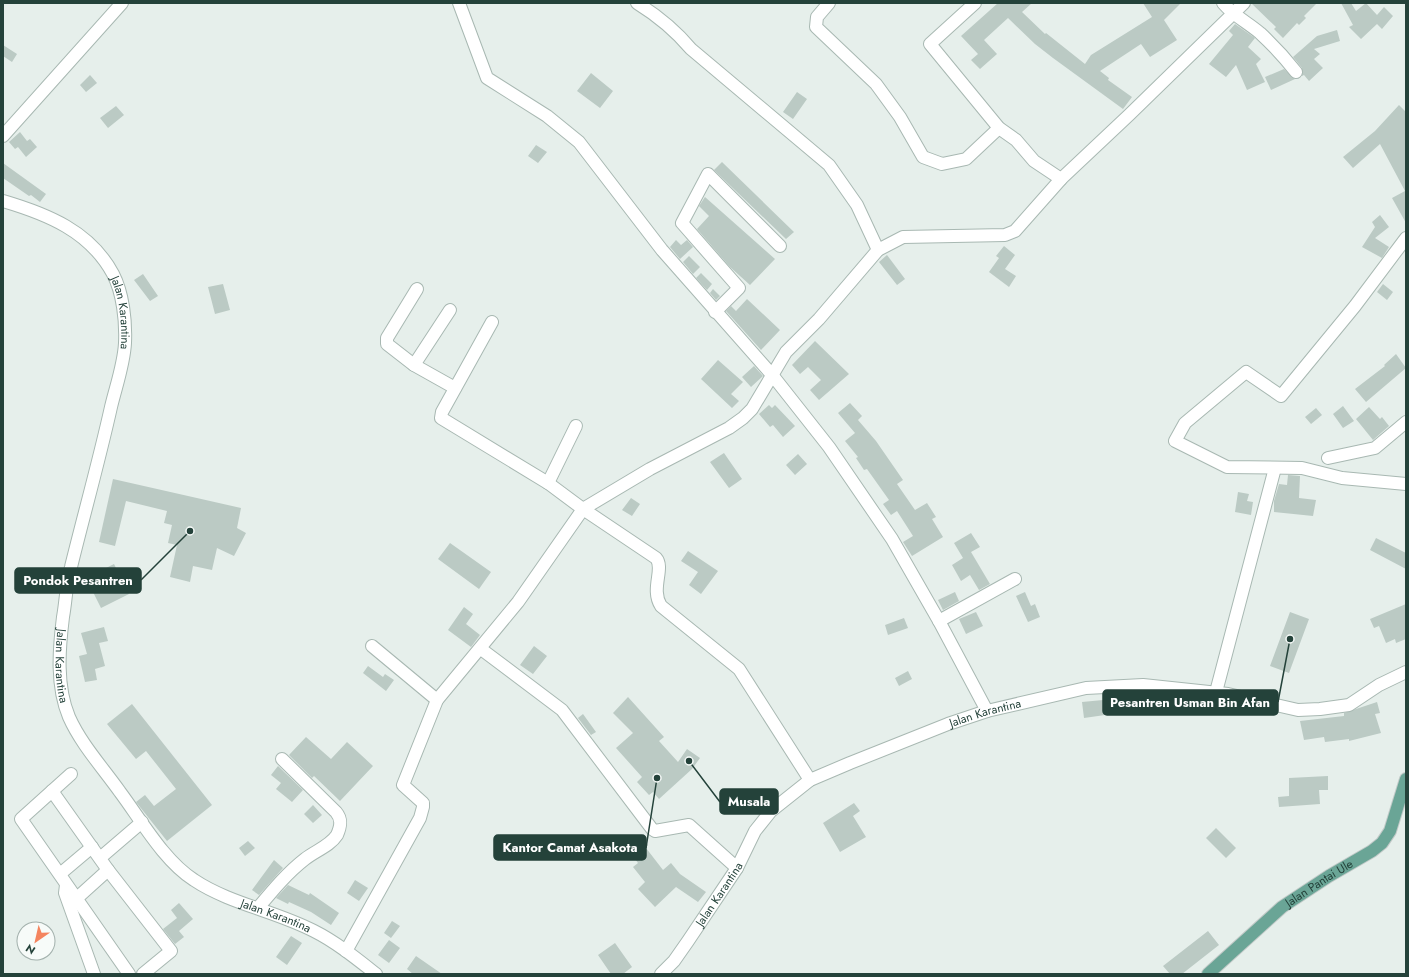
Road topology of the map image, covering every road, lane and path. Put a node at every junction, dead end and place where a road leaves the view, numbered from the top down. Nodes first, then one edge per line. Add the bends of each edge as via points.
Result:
1 (122, 3) edge
2 (458, 3) edge
3 (637, 3) edge
4 (829, 3) edge
5 (975, 3) edge
6 (1223, 3) edge
7 (1244, 3) edge
8 (1233, 14) junction
9 (1296, 72) dead end
10 (999, 128) junction
11 (3, 136) edge
12 (1061, 179) junction
13 (3, 201) edge
14 (1406, 238) edge
15 (780, 246) dead end
16 (878, 250) junction
17 (416, 289) dead end
18 (450, 310) dead end
19 (715, 312) junction
20 (492, 322) dead end
21 (414, 365) junction
22 (773, 376) junction
23 (455, 388) junction
24 (1406, 422) edge
25 (576, 426) dead end
26 (1328, 458) dead end
27 (1275, 468) junction
28 (548, 482) junction
29 (1406, 484) edge
30 (583, 509) junction
31 (1014, 579) dead end
32 (939, 621) junction
33 (372, 646) dead end
34 (481, 649) junction
35 (1406, 672) edge
36 (1216, 692) junction
37 (437, 700) junction
38 (987, 711) junction
39 (282, 759) dead end
40 (71, 774) dead end
41 (1406, 779) edge
42 (810, 780) junction
43 (52, 791) junction
44 (142, 822) junction
45 (92, 847) junction
46 (100, 858) junction
47 (737, 868) junction
48 (108, 870) junction
49 (63, 879) junction
50 (77, 898) junction
51 (258, 908) junction
52 (346, 951) junction
53 (94, 974) edge
54 (129, 974) edge
55 (143, 974) edge
56 (376, 974) edge
57 (660, 974) edge
58 (1208, 974) edge

1 - 11 street
2 - 19 street via 487,78 547,116 579,142 662,250
3 - 16 street via 675,30 691,49 829,165 857,205
4 - 10 street via 817,16 816,27 876,84 900,117 923,157 942,164 966,159
5 - 10 street via 930,44
6 - 8 street
7 - 8 street
8 - 9 street via 1259,32 1282,53
8 - 12 street
10 - 12 street via 1016,140 1034,161
12 - 16 street via 1011,234 903,237
13 - 44 street, Jalan Karantina via 43,214 88,240 114,275 122,304 125,345 95,480 70,571 60,668 69,717 92,755
14 - 27 street via 1356,306 1281,396 1246,372 1185,423 1175,441 1227,467
15 - 19 street via 708,174 682,223 739,288
16 - 22 street via 819,319 786,352
17 - 21 street via 387,338 389,346
18 - 21 street
19 - 22 street
20 - 23 street
21 - 23 street
22 - 30 street via 752,409 729,428 650,469
22 - 32 street via 862,493
23 - 28 street via 441,418
24 - 26 street via 1375,448
25 - 28 street
27 - 29 street via 1302,468 1342,478
27 - 36 street
28 - 30 street
30 - 34 street via 545,566
30 - 42 street via 658,561 656,596 661,606 739,669
31 - 32 street
32 - 38 street
33 - 37 street
34 - 37 street
34 - 47 street via 562,710 652,829 656,831 689,825
35 - 36 street, Jalan Karantina via 1379,685 1348,705 1320,709 1298,710
36 - 38 street, Jalan Karantina via 1143,685 1086,688
37 - 52 street via 403,785 423,803 420,818
38 - 42 street, Jalan Karantina via 948,724
39 - 51 street via 336,812 340,824 332,841 306,858 282,880
40 - 43 street
41 - 58 main road, Jalan Pantai Ule via 1390,831 1382,843 1282,907
42 - 47 street, Jalan Karantina via 771,811 755,831
43 - 45 street
43 - 49 street via 21,819
44 - 46 street
44 - 51 street, Jalan Karantina via 167,855 191,879
45 - 46 street
45 - 49 street
46 - 48 street
47 - 57 street, Jalan Karantina via 677,956
48 - 50 street
48 - 55 street via 170,951
49 - 50 street
49 - 53 street via 65,893
50 - 54 street
51 - 52 street, Jalan Karantina via 315,931
52 - 56 street, Jalan Karantina

